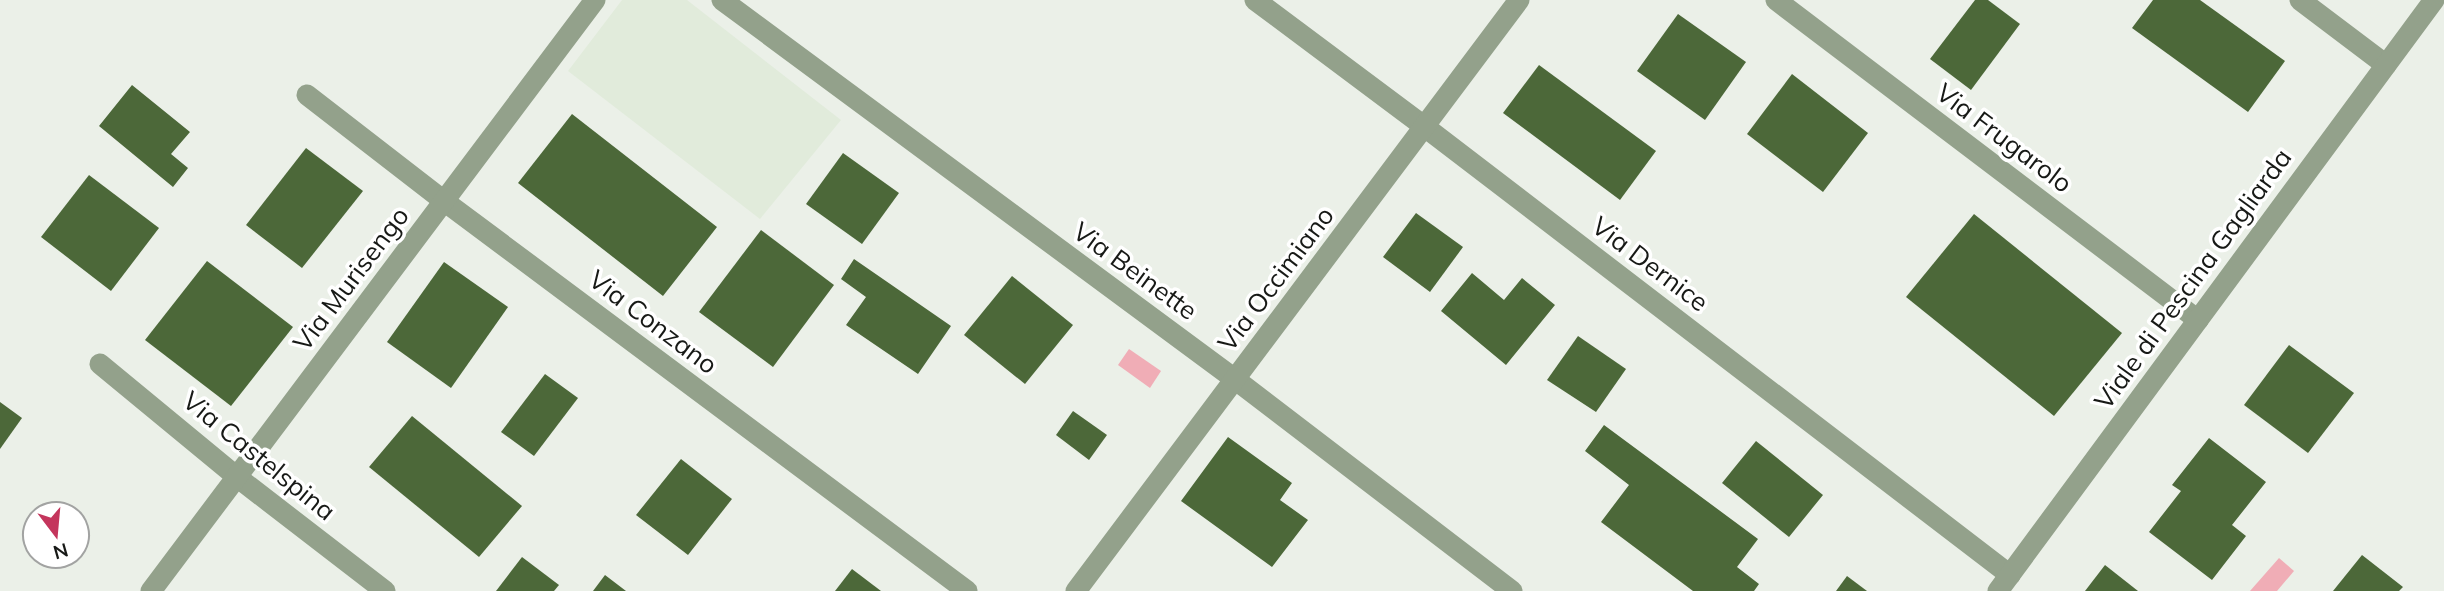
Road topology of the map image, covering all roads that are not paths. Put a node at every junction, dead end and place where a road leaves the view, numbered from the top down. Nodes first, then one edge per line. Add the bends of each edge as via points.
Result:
1 (595, 0) edge
2 (722, 0) edge
3 (1255, 0) edge
4 (1519, 0) edge
5 (1776, 0) edge
6 (2300, 0) edge
7 (2434, 0) edge
8 (2386, 65) junction
9 (307, 95) dead end
10 (1425, 127) junction
11 (444, 201) junction
12 (2198, 320) junction
13 (100, 364) dead end
14 (1236, 380) junction
15 (237, 477) junction
16 (2004, 583) edge
17 (151, 591) edge
18 (385, 591) edge
19 (967, 591) edge
20 (1076, 591) edge
21 (1512, 591) edge

1 - 11 street, Via Murisengo
2 - 14 street, Via Beinette
3 - 10 street, Via Dernice
4 - 10 street, Via Occimiano
5 - 12 street, Via Frugarolo
6 - 8 street
7 - 8 street, Viale di Pescina Gagliarda
8 - 12 street, Viale di Pescina Gagliarda
9 - 11 street, Via Conzano
10 - 14 street, Via Occimiano
10 - 16 street, Via Dernice
11 - 15 street, Via Murisengo
11 - 19 street, Via Conzano
12 - 16 street, Viale di Pescina Gagliarda
13 - 15 street, Via Castelspina
14 - 20 street, Via Occimiano
14 - 21 street, Via Beinette
15 - 17 street, Via Murisengo
15 - 18 street, Via Castelspina

